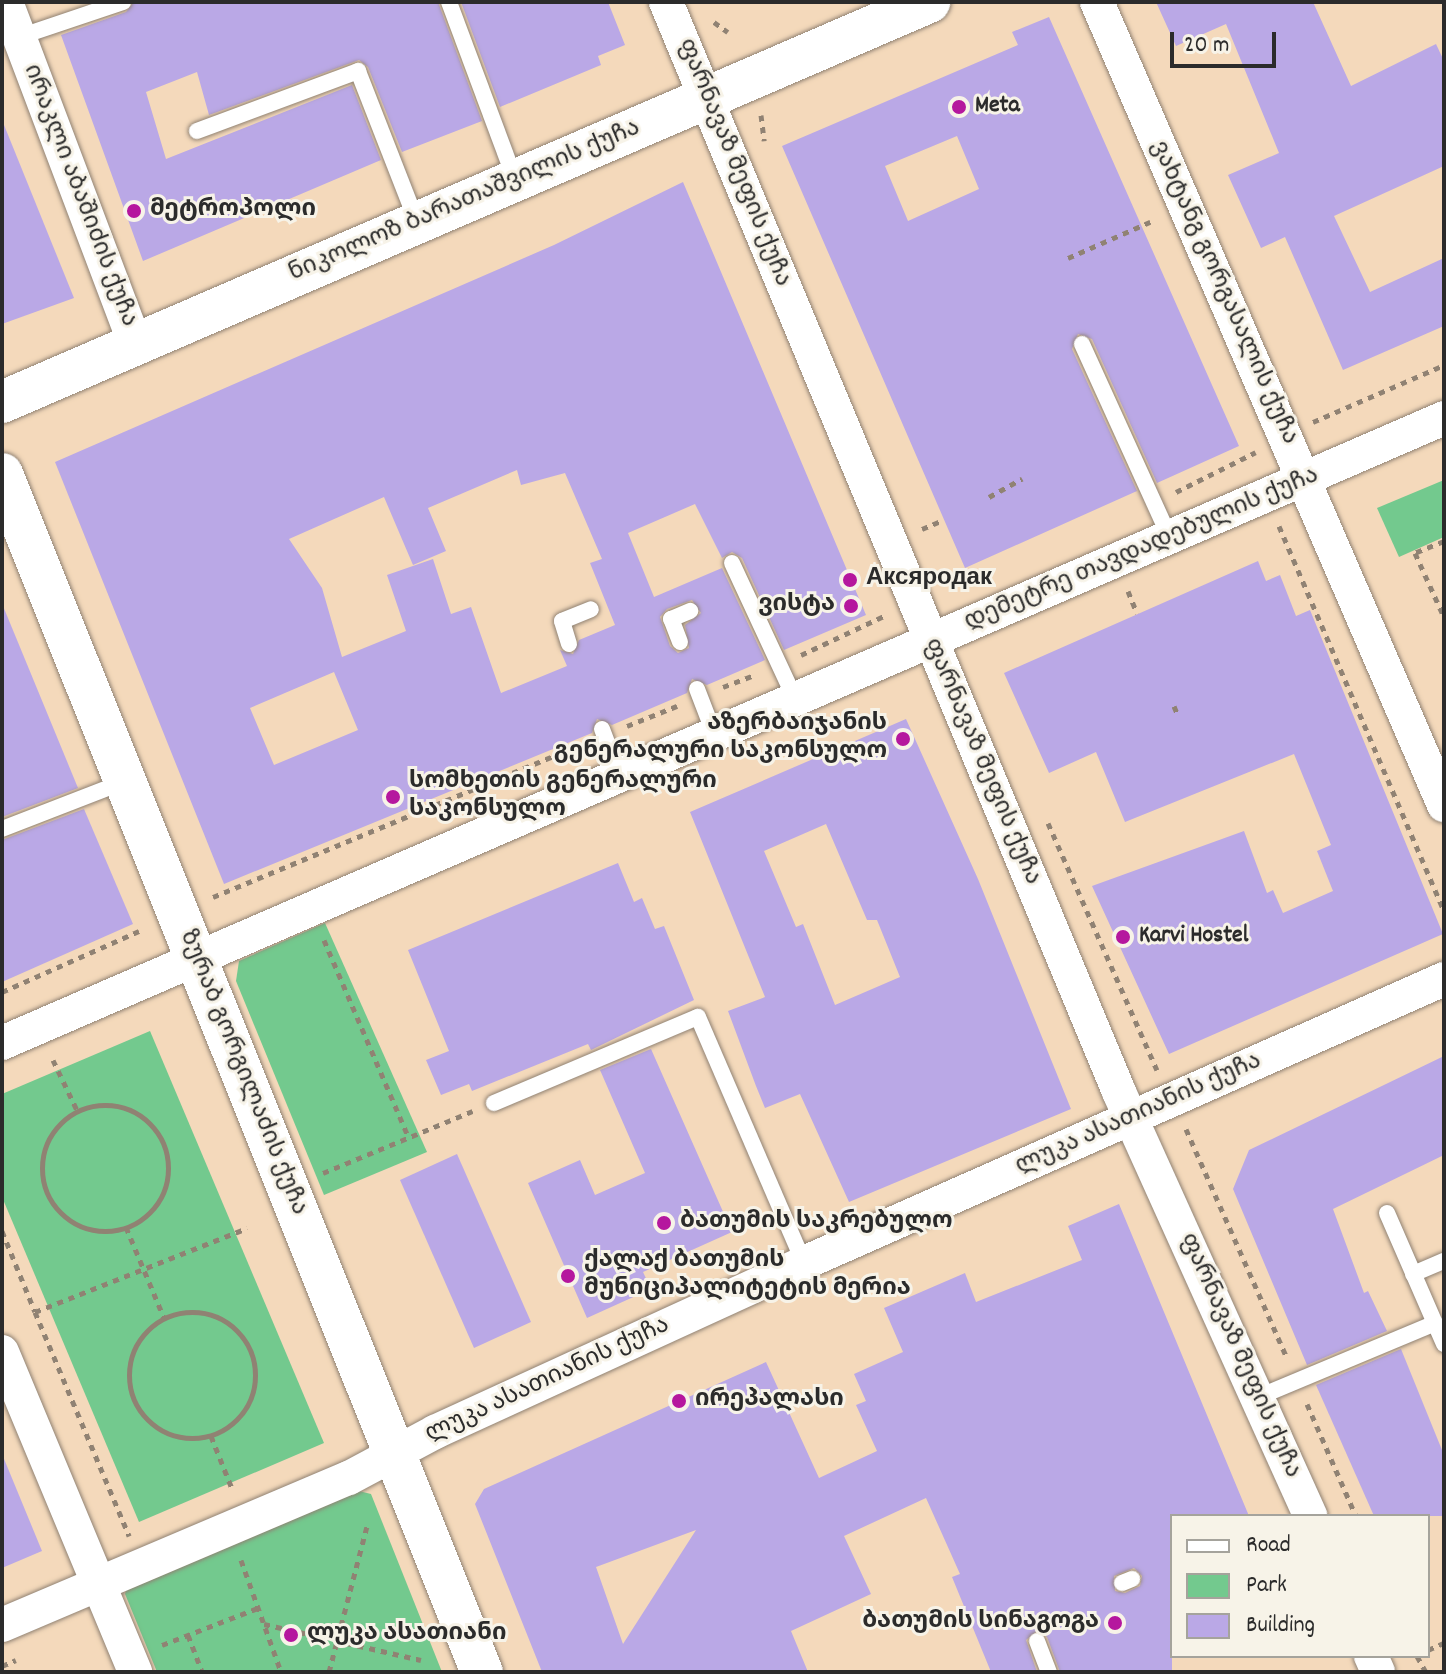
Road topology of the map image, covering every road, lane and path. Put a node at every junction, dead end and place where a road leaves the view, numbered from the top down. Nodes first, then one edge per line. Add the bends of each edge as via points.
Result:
1 (6, 2) edge
2 (123, 2) edge
3 (449, 2) edge
4 (666, 2) edge
5 (929, 2) edge
6 (1097, 2) edge
7 (714, 22) dead end
8 (728, 32) dead end
9 (19, 37) junction
10 (707, 98) junction
11 (197, 131) dead end
12 (516, 180) junction
13 (417, 222) junction
14 (1150, 222) dead end
15 (1068, 258) dead end
16 (135, 344) junction
17 (1082, 344) dead end
18 (1444, 365) edge
19 (2, 402) edge
20 (1444, 418) edge
21 (1305, 425) dead end
22 (2, 474) edge
23 (1022, 479) dead end
24 (1305, 480) junction
25 (989, 497) dead end
26 (1275, 516) dead end
27 (943, 520) dead end
28 (922, 529) dead end
29 (1170, 538) junction
30 (1444, 541) edge
31 (732, 563) dead end
32 (1127, 590) dead end
33 (591, 609) dead end
34 (690, 611) dead end
35 (890, 612) dead end
36 (1137, 613) dead end
37 (1444, 617) edge
38 (680, 642) dead end
39 (930, 643) junction
40 (569, 644) dead end
41 (780, 665) junction
42 (699, 693) junction
43 (796, 701) junction
44 (1174, 706) dead end
45 (1177, 713) dead end
46 (603, 732) junction
47 (715, 736) junction
48 (620, 777) junction
49 (125, 781) junction
50 (1444, 805) edge
51 (1045, 814) dead end
52 (2, 829) edge
53 (211, 897) dead end
54 (313, 909) junction
55 (1444, 911) edge
56 (139, 931) dead end
57 (197, 959) junction
58 (1444, 979) edge
59 (2, 992) edge
60 (2, 1043) edge
61 (53, 1060) dead end
62 (1163, 1083) dead end
63 (494, 1103) joint
64 (77, 1110) junction
65 (1131, 1117) junction
66 (1181, 1117) dead end
67 (409, 1138) junction
68 (289, 1188) junction
69 (1387, 1213) dead end
70 (126, 1227) junction
71 (247, 1228) dead end
72 (2, 1231) edge
73 (1444, 1261) edge
74 (804, 1263) junction
75 (143, 1267) junction
76 (1413, 1274) junction
77 (35, 1312) junction
78 (164, 1318) junction
79 (1435, 1323) junction
80 (1444, 1344) edge
81 (2, 1352) edge
82 (1298, 1384) junction
83 (1256, 1398) junction
84 (211, 1436) junction
85 (396, 1453) junction
86 (249, 1487) dead end
87 (234, 1493) junction
88 (221, 1499) dead end
89 (1303, 1514) edge
90 (1355, 1514) edge
91 (368, 1522) dead end
92 (142, 1532) dead end
93 (241, 1560) dead end
94 (96, 1585) junction
95 (258, 1608) junction
96 (264, 1624) junction
97 (2, 1625) edge
98 (188, 1635) junction
99 (337, 1641) junction
100 (1037, 1641) dead end
101 (28, 1654) dead end
102 (145, 1659) edge
103 (421, 1660) dead end
104 (2, 1666) edge
105 (202, 1672) edge
106 (281, 1672) edge
107 (329, 1672) edge
108 (482, 1672) edge
109 (1049, 1672) edge

1 - 9 street, ირაკლი აბაშიძის ქუჩა
2 - 9 lane
3 - 12 lane
4 - 10 street, ფარნავაზ მეფის ქუჩა
5 - 10 street, ნიკოლოზ ბარათაშვილის ქუჩა
6 - 24 street, ვახტანგ გორგასალის ქუჩა
7 - 8 path
9 - 16 street, ირაკლი აბაშიძის ქუჩა
10 - 12 street, ნიკოლოზ ბარათაშვილის ქუჩა
10 - 39 street, ფარნავაზ მეფის ქუჩა
11 - 13 lane via 358,71
12 - 13 street, ნიკოლოზ ბარათაშვილის ქუჩა
13 - 16 street, ნიკოლოზ ბარათაშვილის ქუჩა
14 - 15 path
16 - 19 street, ნიკოლოზ ბარათაშვილის ქუჩა
17 - 29 lane
18 - 21 path
20 - 24 street, დემეტრე თავდადებულის ქუჩა
22 - 49 street, ზურაბ გორგილაძის ქუჩა
23 - 25 path
24 - 29 street, დემეტრე თავდადებულის ქუჩა
24 - 50 street, ვახტანგ გორგასალის ქუჩა
26 - 55 path
27 - 28 path
29 - 39 street, დემეტრე თავდადებულის ქუჩა
30 - 37 path via 1415,553
31 - 41 lane
32 - 36 path
33 - 40 lane via 562,621
34 - 38 lane via 671,619
35 - 41 path
39 - 43 street, დემეტრე თავდადებულის ქუჩა
39 - 65 street, ფარნავაზ მეფის ქუჩა
41 - 42 path
41 - 43 lane
42 - 46 path
42 - 47 lane
43 - 47 street, დემეტრე თავდადებულის ქუჩა
44 - 45 path
46 - 48 lane
46 - 53 path
47 - 48 street, დემეტრე თავდადებულის ქუჩა
48 - 54 street, დემეტრე თავდადებულის ქუჩა
49 - 52 lane
49 - 57 street, ზურაბ გორგილაძის ქუჩა
51 - 62 path
54 - 57 street, დემეტრე თავდადებულის ქუჩა
54 - 67 path
56 - 59 path
57 - 60 street, დემეტრე თავდადებულის ქუჩა
57 - 68 street, ზურაბ გორგილაძის ქუჩა
58 - 65 street, ლუკა ასათიანის ქუჩა
61 - 64 path
63 - 67 path
63 - 74 lane via 698,1017
64 - 70 path via 60,1123 42,1160 50,1201 82,1227
64 - 70 path via 97,1105 137,1113 164,1144 168,1165 161,1195 142,1219
65 - 74 street, ლუკა ასათიანის ქუჩა
65 - 83 street, ფარნავაზ მეფის ქუჩა
66 - 82 path
67 - 68 path
68 - 85 street, ზურაბ გორგილაძის ქუჩა
69 - 76 lane
70 - 75 path
71 - 75 path
72 - 77 path
73 - 76 lane
74 - 85 street, ლუკა ასათიანის ქუჩა
75 - 77 path
75 - 78 path
76 - 79 lane
77 - 92 path via 129,1538
78 - 84 path via 141,1339 129,1368 137,1408 169,1435
78 - 84 path via 205,1313 240,1334 251,1351 253,1393 229,1427
79 - 80 lane
79 - 82 lane
81 - 94 street
82 - 83 lane
82 - 90 path
83 - 89 street, ფარნავაზ მეფის ქუჩა
84 - 87 path
85 - 94 street, ლუკა ასათიანის ქუჩა
85 - 108 street, ზურაბ გორგილაძის ქუჩა
86 - 87 path
87 - 88 path
91 - 99 path
93 - 95 path
94 - 97 street, ლუკა ასათიანის ქუჩა
94 - 102 street
95 - 96 path
95 - 98 path
96 - 99 path
96 - 106 path
98 - 102 path
98 - 105 path
99 - 103 path
99 - 107 path
100 - 109 lane
101 - 104 path

